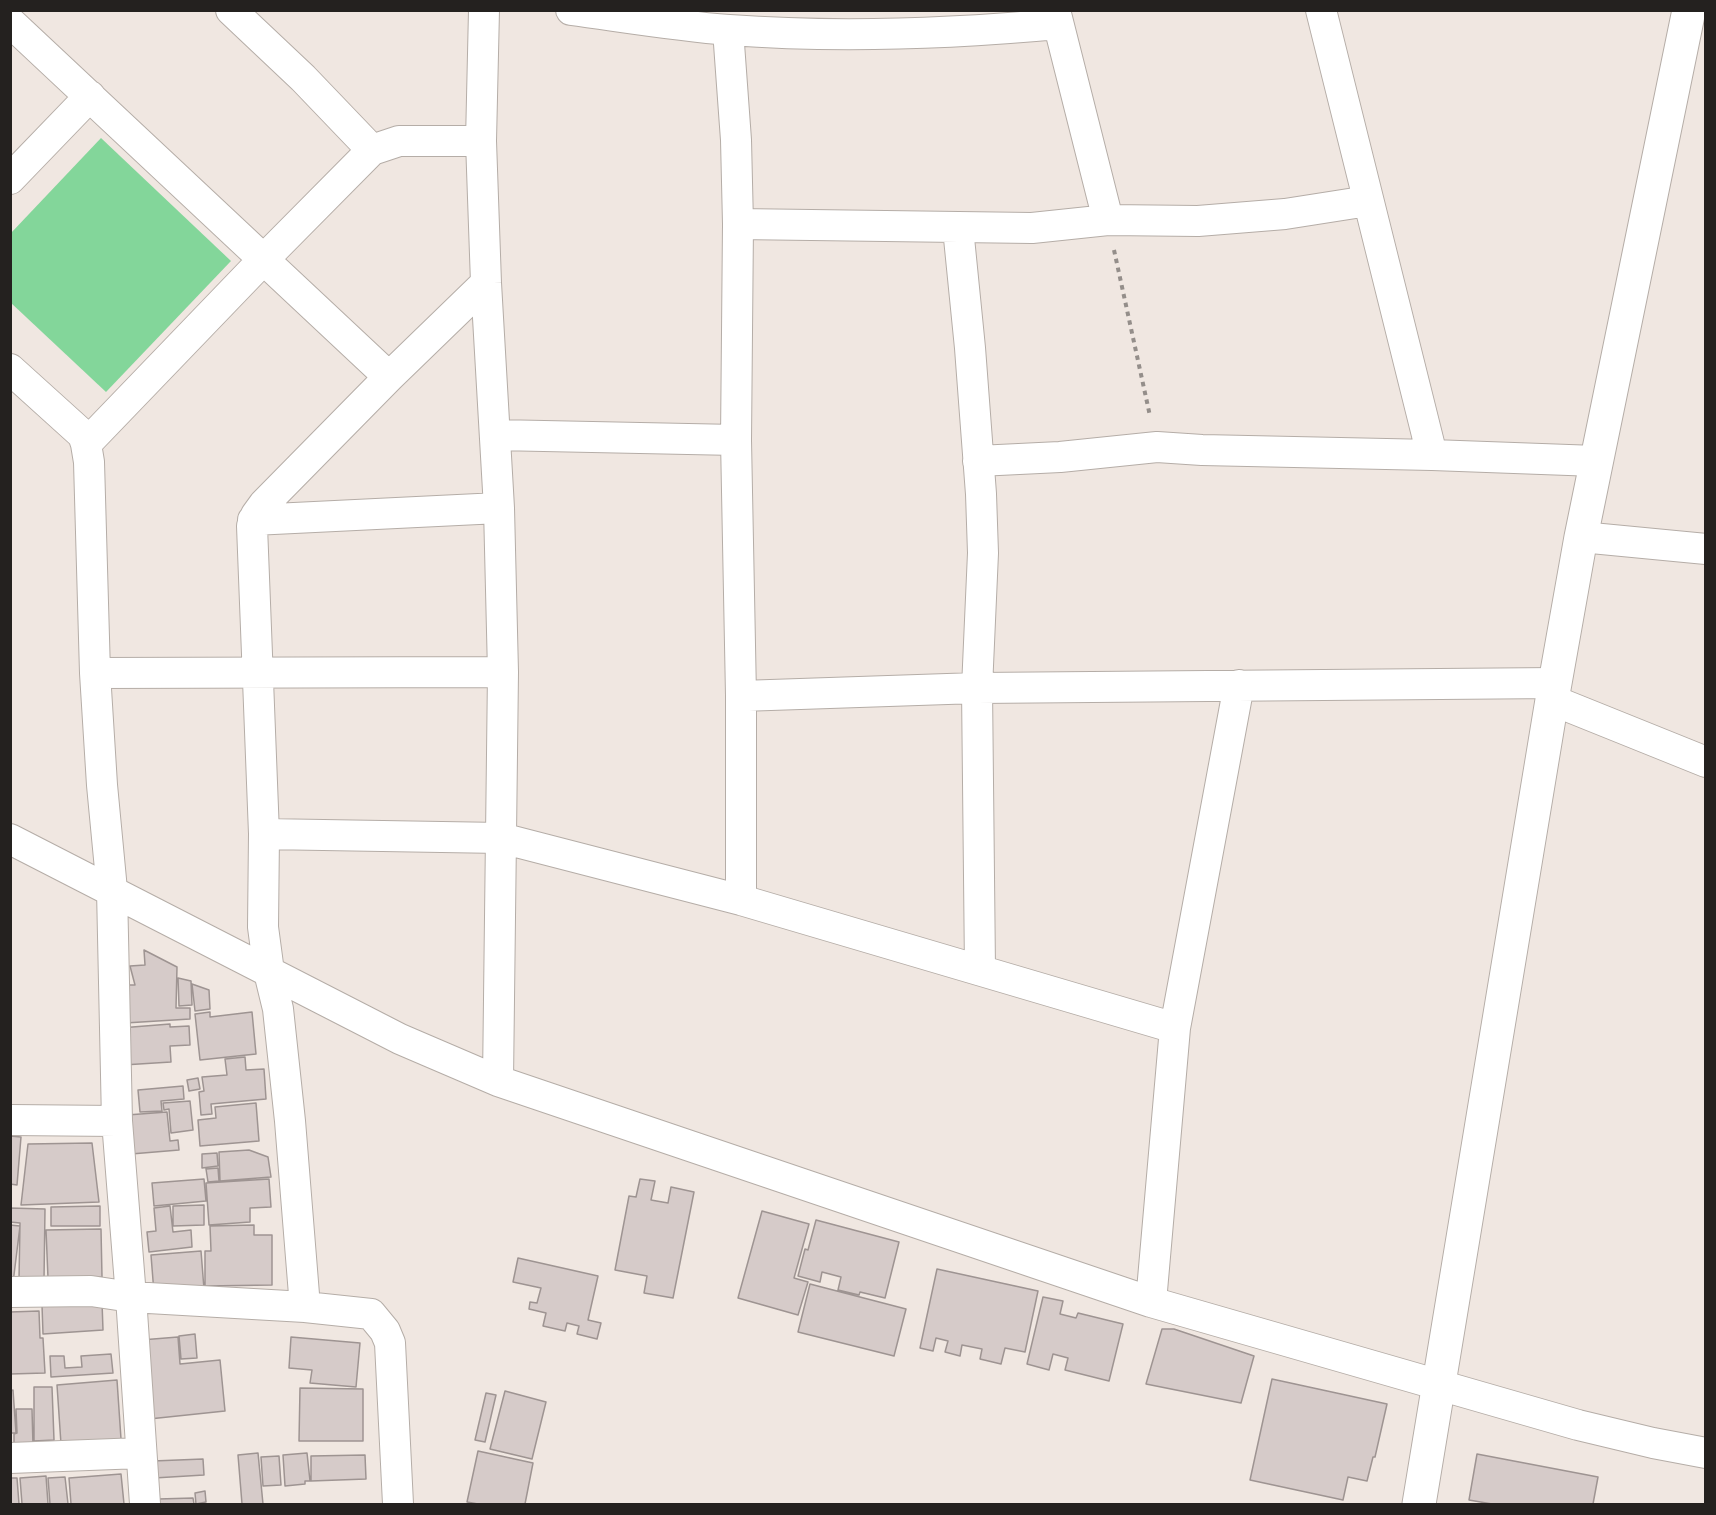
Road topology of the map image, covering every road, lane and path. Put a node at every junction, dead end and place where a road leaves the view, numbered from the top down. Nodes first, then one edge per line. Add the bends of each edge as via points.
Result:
1 (231, 10) edge
2 (484, 10) edge
3 (570, 10) edge
4 (1321, 10) edge
5 (1691, 10) edge
6 (1706, 13) edge
7 (1056, 17) edge
8 (10, 22) edge
9 (728, 30) junction
10 (90, 96) junction
11 (481, 141) junction
12 (372, 150) junction
13 (10, 179) edge
14 (1368, 201) junction
15 (1108, 220) junction
16 (738, 224) junction
17 (958, 228) junction
18 (264, 259) junction
19 (486, 283) junction
20 (10, 369) edge
21 (389, 377) junction
22 (496, 435) junction
23 (736, 440) junction
24 (86, 444) junction
25 (1157, 447) junction
26 (1432, 455) junction
27 (978, 461) junction
28 (1596, 461) junction
29 (499, 508) junction
30 (253, 520) junction
31 (1581, 537) junction
32 (1706, 549) edge
33 (258, 672) junction
34 (503, 672) junction
35 (95, 673) junction
36 (1239, 686) junction
37 (977, 688) junction
38 (1553, 692) junction
39 (741, 696) junction
40 (1706, 762) edge
41 (264, 834) junction
42 (501, 838) junction
43 (10, 839) edge
44 (112, 890) junction
45 (741, 900) junction
46 (980, 970) junction
47 (269, 972) junction
48 (1175, 1028) junction
49 (498, 1081) junction
50 (10, 1120) edge
51 (117, 1121) junction
52 (10, 1292) edge
53 (131, 1296) junction
54 (1151, 1302) junction
55 (305, 1307) junction
56 (1440, 1386) junction
57 (141, 1453) junction
58 (1706, 1453) edge
59 (10, 1458) edge
60 (146, 1504) edge
61 (398, 1504) edge
62 (1419, 1504) edge

1 - 12 street
2 - 11 street
3 - 9 street
4 - 14 street
5 - 6 street
5 - 28 street
7 - 9 street via 988,31 911,34
7 - 15 street
8 - 10 street
9 - 16 street
10 - 13 street
10 - 18 street
11 - 12 street via 399,141
11 - 19 street
12 - 18 street
14 - 15 street via 1285,214 1198,221
14 - 26 street
15 - 17 street via 1032,228
15 - 25 path
16 - 17 street
16 - 23 street
17 - 27 street
18 - 21 street
18 - 24 street
19 - 21 street
19 - 22 street
20 - 24 street via 76,428
21 - 30 street via 264,504
22 - 23 street
22 - 29 street
23 - 39 street
24 - 35 street
25 - 26 street
25 - 27 street
26 - 28 street
27 - 37 street via 983,553
28 - 31 street
29 - 30 street
29 - 34 street
30 - 33 street
31 - 32 street
31 - 38 street
33 - 34 street
33 - 35 street
33 - 41 street
34 - 42 street
35 - 44 street
36 - 37 street
36 - 38 street
36 - 48 street
37 - 39 street
37 - 46 street
38 - 40 street
38 - 56 street
39 - 45 street
41 - 42 street
41 - 47 street via 263,927
42 - 45 street
42 - 49 street
43 - 44 street
44 - 47 street
44 - 51 street
45 - 46 street
46 - 48 street
47 - 49 street via 400,1040
47 - 55 street via 278,1009
48 - 54 street
49 - 54 street
50 - 51 street
51 - 53 street
52 - 53 street via 92,1291
53 - 55 street
53 - 57 street
54 - 56 street
55 - 61 street via 371,1314 386,1331 390,1343
56 - 58 street via 1578,1425
56 - 62 street
57 - 59 street
57 - 60 street

